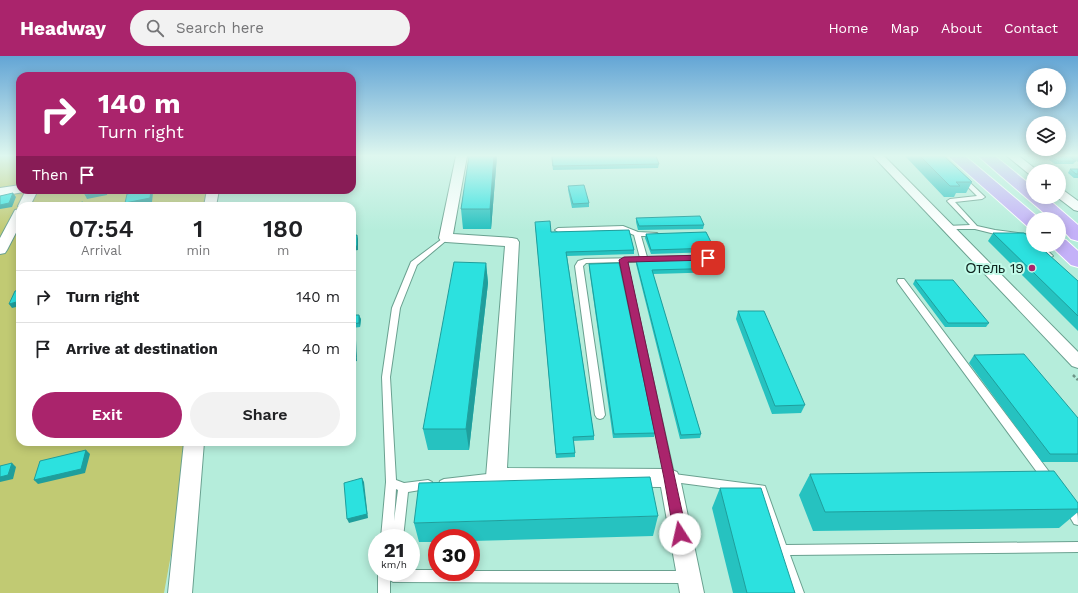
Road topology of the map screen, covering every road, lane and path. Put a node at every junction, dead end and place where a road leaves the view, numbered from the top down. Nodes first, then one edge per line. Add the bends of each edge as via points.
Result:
1 (456, 181) edge
2 (902, 181) edge
3 (969, 181) edge
4 (978, 181) edge
5 (1016, 181) edge
6 (1026, 189) edge
7 (16, 190) edge
8 (0, 192) edge
9 (1066, 198) edge
10 (1044, 204) edge
11 (1076, 204) edge
12 (1026, 217) edge
13 (16, 220) edge
14 (975, 227) junction
15 (947, 228) junction
16 (558, 230) edge
17 (638, 234) junction
18 (660, 234) edge
19 (1078, 235) edge
20 (1026, 236) edge
21 (446, 238) junction
22 (1078, 244) edge
23 (1066, 247) edge
24 (0, 250) edge
25 (1063, 252) edge
26 (708, 258) edge
27 (644, 259) junction
28 (624, 260) junction
29 (1078, 261) edge
30 (901, 281) dead end
31 (1078, 362) edge
32 (600, 415) dead end
33 (194, 446) edge
34 (496, 477) junction
35 (670, 478) junction
36 (392, 482) junction
37 (404, 488) junction
38 (1055, 488) edge
39 (1064, 501) edge
40 (1078, 520) edge
41 (388, 529) edge
42 (398, 529) edge
43 (1078, 547) edge
44 (782, 550) junction
45 (420, 575) edge
46 (387, 581) edge
47 (690, 585) edge
48 (180, 593) edge
49 (384, 593) edge
50 (798, 593) edge

1 - 21 street
2 - 15 street
3 - 14 lane via 982,197 950,202
4 - 12 main road
5 - 6 main road
7 - 8 street
9 - 11 street
10 - 19 main road
13 - 24 street
14 - 15 lane
14 - 20 lane
15 - 31 street
16 - 17 lane via 623,228
17 - 18 lane
17 - 27 lane
21 - 34 street via 512,242
21 - 36 lane via 414,264 396,308 386,377
22 - 23 main road
25 - 29 main road
26 - 27 lane
27 - 28 lane
28 - 32 lane via 585,261 579,266
28 - 35 lane
30 - 38 lane
33 - 48 street
34 - 35 street
34 - 37 lane
35 - 44 lane via 761,489
35 - 47 street
36 - 37 lane
36 - 41 lane
37 - 42 lane
39 - 40 lane
43 - 44 lane
44 - 50 lane
45 - 47 lane
46 - 49 lane

